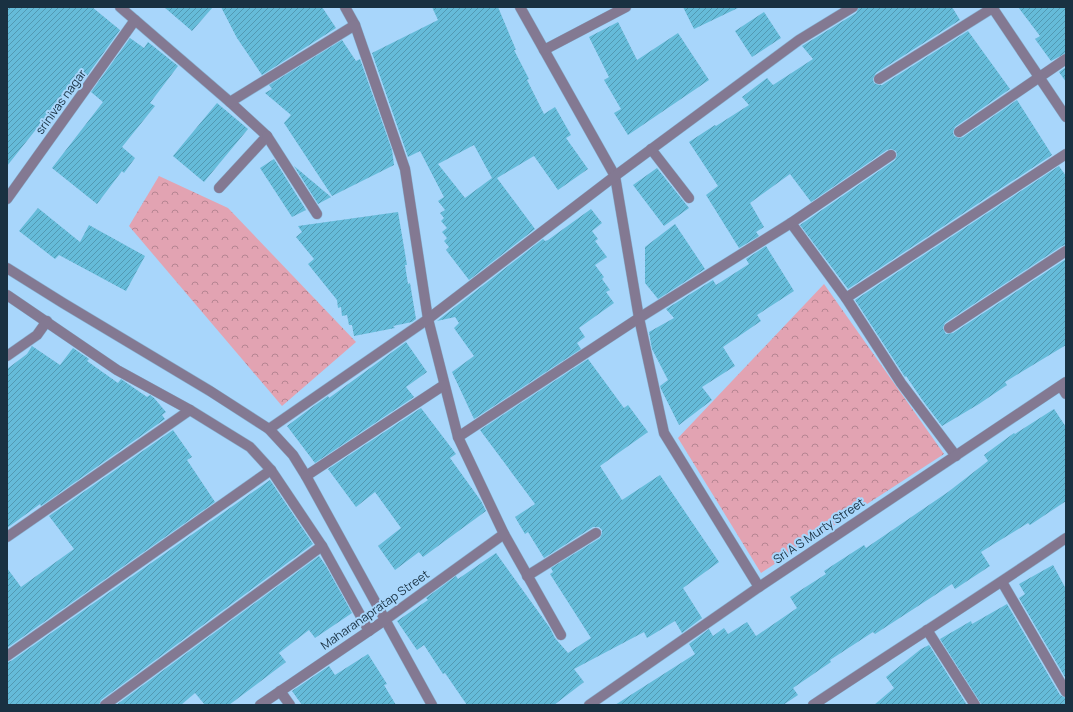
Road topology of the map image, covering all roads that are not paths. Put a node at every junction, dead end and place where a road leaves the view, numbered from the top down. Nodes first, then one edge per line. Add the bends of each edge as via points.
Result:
1 (120, 7) edge
2 (345, 7) edge
3 (520, 7) edge
4 (626, 7) edge
5 (853, 7) edge
6 (993, 7) edge
7 (135, 20) junction
8 (355, 25) junction
9 (544, 50) junction
10 (1066, 58) edge
11 (1040, 76) junction
12 (879, 79) dead end
13 (230, 102) junction
14 (1066, 117) edge
15 (959, 132) dead end
16 (267, 136) junction
17 (651, 150) junction
18 (1066, 154) edge
19 (891, 155) dead end
20 (615, 176) junction
21 (219, 188) dead end
22 (690, 198) dead end
23 (7, 199) edge
24 (317, 214) dead end
25 (791, 223) junction
26 (1066, 251) edge
27 (7, 268) edge
28 (7, 295) edge
29 (846, 298) junction
30 (639, 318) junction
31 (428, 319) junction
32 (47, 321) junction
33 (949, 328) dead end
34 (7, 356) edge
35 (444, 385) junction
36 (1064, 387) edge
37 (190, 410) junction
38 (269, 428) junction
39 (458, 437) junction
40 (956, 456) junction
41 (271, 470) junction
42 (306, 476) junction
43 (596, 533) dead end
44 (504, 534) junction
45 (7, 537) edge
46 (1066, 538) edge
47 (322, 546) junction
48 (527, 576) junction
49 (1002, 582) junction
50 (759, 587) junction
51 (385, 620) junction
52 (927, 630) junction
53 (369, 631) junction
54 (561, 635) dead end
55 (7, 656) edge
56 (280, 691) junction
57 (1066, 692) edge
58 (104, 705) edge
59 (260, 705) edge
60 (290, 705) edge
61 (432, 705) edge
62 (589, 705) edge
63 (813, 705) edge
64 (974, 705) edge

1 - 7 street
2 - 8 street
3 - 9 street
4 - 9 street
5 - 17 street via 799,40
6 - 11 street
6 - 12 street
7 - 13 street
7 - 23 street, srinivas nagar
8 - 13 street
8 - 31 street via 405,169
9 - 20 street
10 - 11 street
11 - 14 street
11 - 15 street
13 - 16 street
16 - 21 street
16 - 24 street
17 - 20 street
17 - 22 street
18 - 29 street
19 - 25 street
20 - 30 street
20 - 31 street
25 - 29 street
25 - 30 street
26 - 33 street
27 - 38 street
28 - 32 street
29 - 40 street via 901,383
30 - 39 street
30 - 50 street via 664,433
31 - 35 street
31 - 38 street
32 - 34 street via 37,335
32 - 37 street via 117,370
35 - 39 street
35 - 42 street
36 - 40 street, Sri A S Murty Street
37 - 41 street via 250,447
37 - 45 street
38 - 42 street via 293,455
39 - 44 street
40 - 50 street, Sri A S Murty Street
41 - 47 street
41 - 55 street
42 - 51 street
43 - 48 street
44 - 48 street
44 - 51 street, Maharanapratap Street
46 - 49 street
47 - 53 street
47 - 58 street
48 - 54 street
49 - 52 street
49 - 57 street
50 - 62 street, Sri A S Murty Street
51 - 53 street, Maharanapratap Street
51 - 61 street
52 - 63 street
52 - 64 street
53 - 56 street, Maharanapratap Street
56 - 59 street, Maharanapratap Street
56 - 60 street

